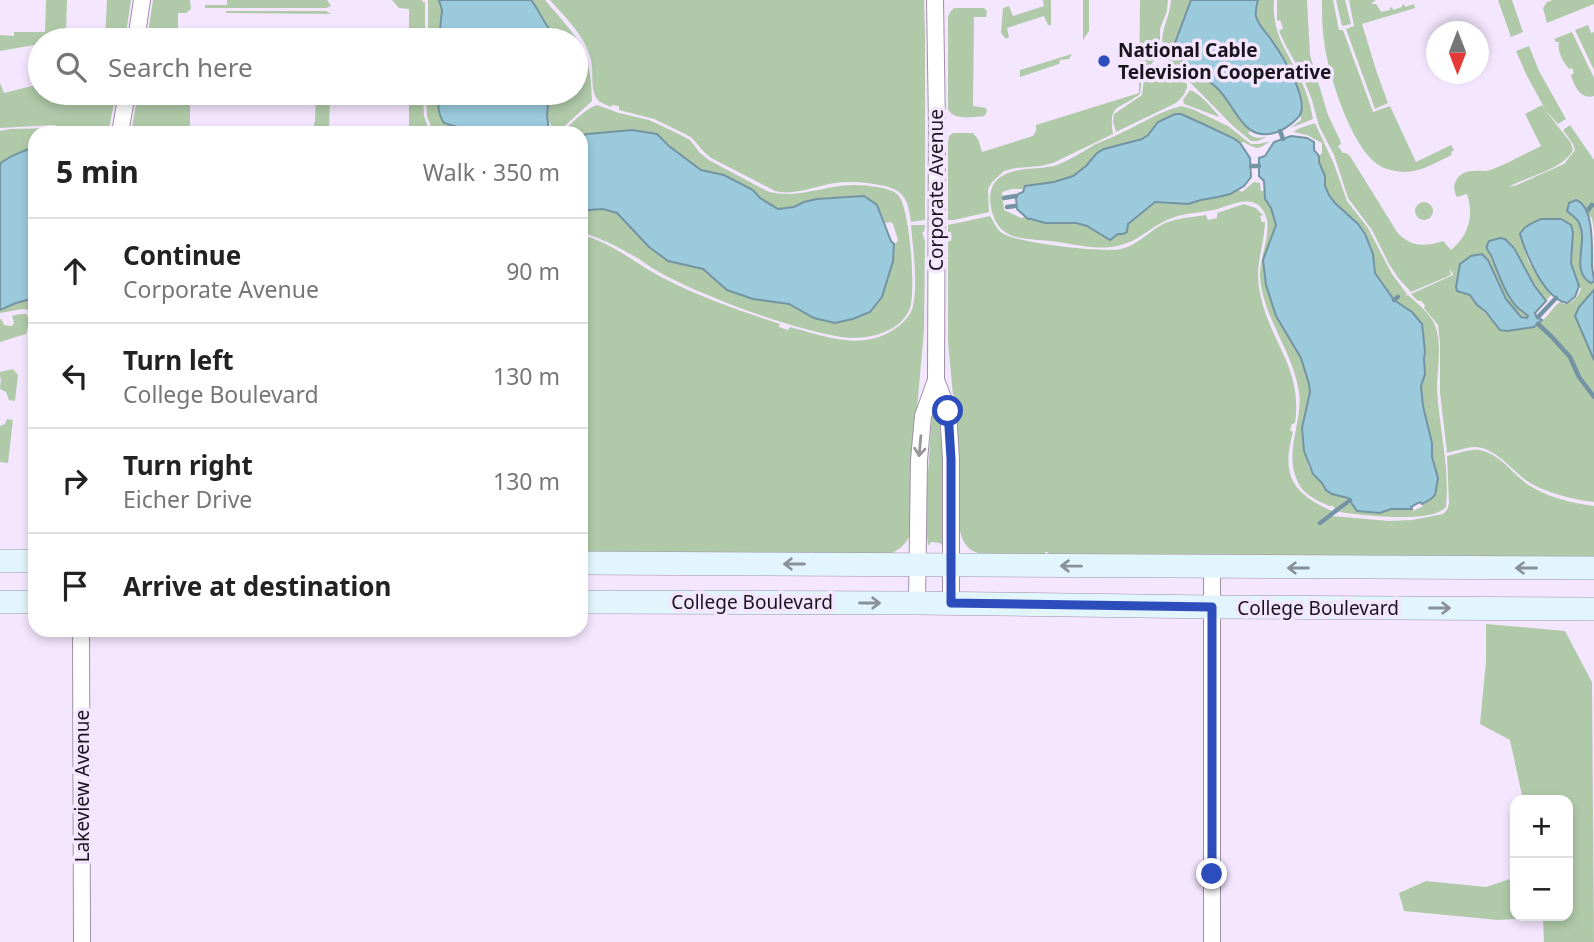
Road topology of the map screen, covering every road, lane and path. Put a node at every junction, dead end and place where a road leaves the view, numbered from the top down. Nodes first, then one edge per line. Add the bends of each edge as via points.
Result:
1 (142, 0) edge
2 (935, 0) edge
3 (138, 28) edge
4 (125, 105) edge
5 (121, 126) edge
6 (936, 380) junction
7 (0, 561) edge
8 (28, 561) edge
9 (588, 563) edge
10 (917, 564) junction
11 (950, 564) junction
12 (1212, 568) junction
13 (1594, 568) edge
14 (0, 602) edge
15 (28, 602) edge
16 (588, 602) edge
17 (917, 603) junction
18 (951, 603) junction
19 (1212, 607) junction
20 (1594, 608) edge
21 (81, 637) edge
22 (82, 942) edge
23 (1212, 942) edge

1 - 3 street
2 - 6 street, Corporate Avenue
4 - 5 street
6 -> 10 street, Corporate Avenue via 923,416
6 - 11 street, Corporate Avenue via 948,411
7 - 8 main road
10 -> 9 main road, College Boulevard
10 - 11 main road, College Boulevard
10 - 17 street, Corporate Avenue
12 -> 11 main road, College Boulevard
11 - 18 street, Corporate Avenue
13 -> 12 main road, College Boulevard
12 - 19 street
14 - 15 main road
16 -> 17 main road, College Boulevard
17 - 18 main road, College Boulevard
18 - 19 main road, College Boulevard
19 -> 20 main road, College Boulevard
19 - 23 street
21 - 22 street, Lakeview Avenue

